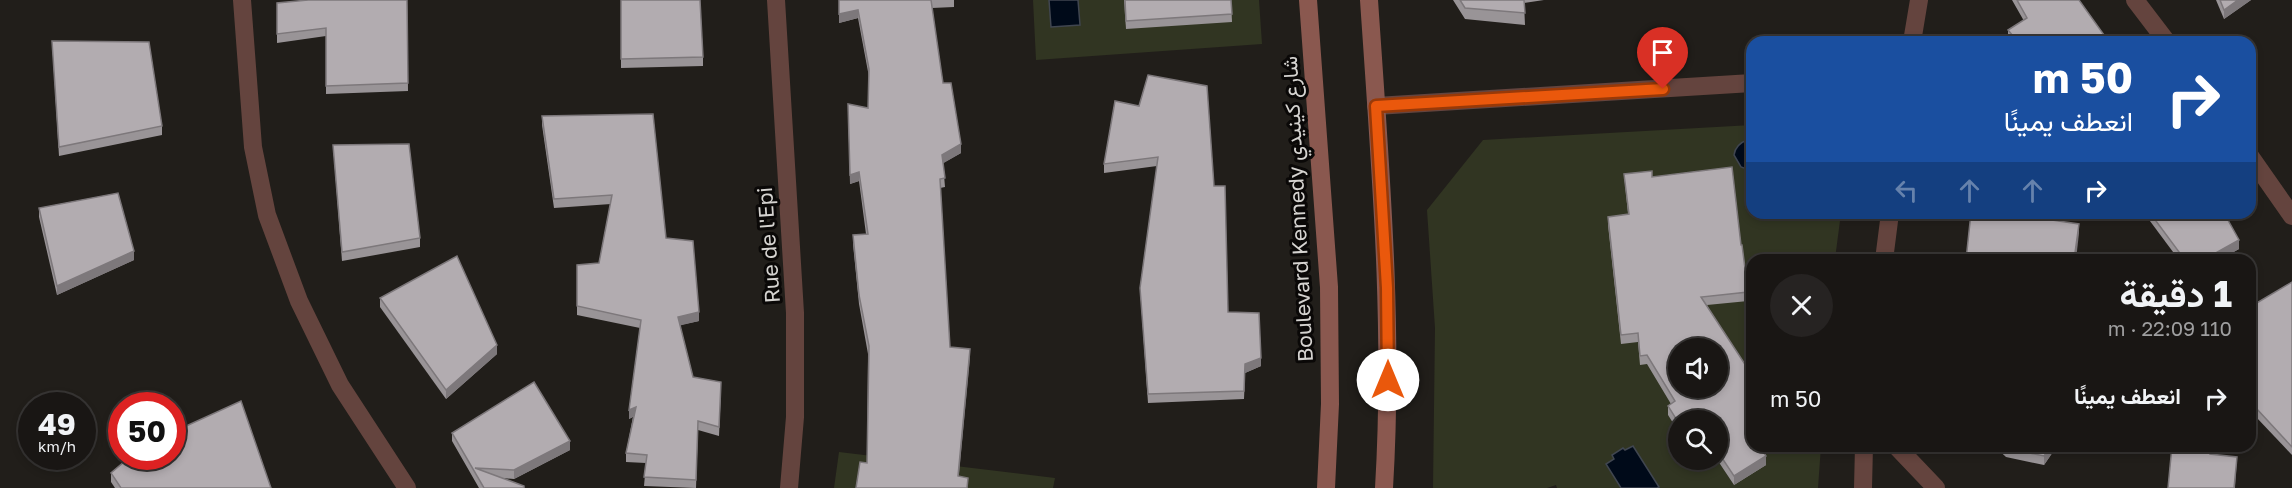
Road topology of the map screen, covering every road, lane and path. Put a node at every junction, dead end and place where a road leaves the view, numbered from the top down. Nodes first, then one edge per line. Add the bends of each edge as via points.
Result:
1 (242, 0) edge
2 (776, 0) edge
3 (1308, 0) edge
4 (1369, 0) edge
5 (1919, 0) edge
6 (2135, 0) edge
7 (1913, 36) edge
8 (2162, 36) edge
9 (1746, 83) edge
10 (1376, 106) junction
11 (2256, 165) edge
12 (2292, 216) edge
13 (1889, 219) edge
14 (1885, 254) edge
15 (1864, 452) edge
16 (1902, 452) edge
17 (407, 488) edge
18 (789, 488) edge
19 (1326, 488) edge
20 (1384, 488) edge
21 (1863, 488) edge
22 (1936, 488) edge

1 - 17 street via 253,147 267,215 299,302 340,385
2 - 18 street, Rue de l'Epi via 795,313 795,417
3 - 19 main road, Boulevard Kennedy شارع كينيدي via 1329,287
4 - 10 main road
5 - 7 street
6 - 8 street
9 - 10 street
10 - 20 main road via 1387,288
11 - 12 street
13 - 14 street
15 - 21 street
16 - 22 street

